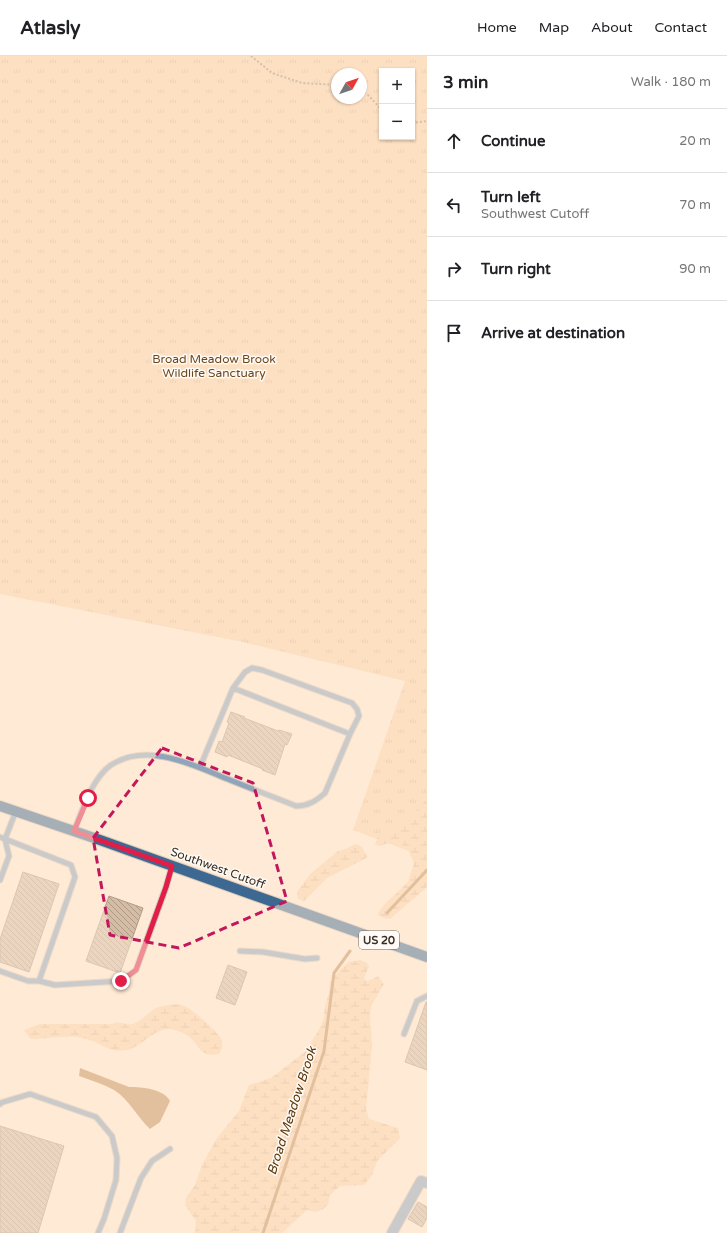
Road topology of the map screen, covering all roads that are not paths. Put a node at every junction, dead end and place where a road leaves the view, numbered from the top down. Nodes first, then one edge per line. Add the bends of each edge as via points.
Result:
1 (233, 688) junction
2 (350, 734) junction
3 (200, 767) junction
4 (0, 806) edge
5 (16, 811) junction
6 (74, 831) junction
7 (3, 838) edge
8 (172, 866) junction
9 (0, 880) edge
10 (240, 951) dead end
11 (427, 957) edge
12 (317, 958) dead end
13 (0, 971) edge
14 (39, 981) junction
15 (427, 996) edge
16 (404, 1034) dead end
17 (0, 1104) edge
18 (170, 1148) dead end
19 (424, 1182) edge
20 (98, 1233) edge
21 (120, 1233) edge
22 (392, 1233) edge

1 - 2 lane
1 - 2 lane via 245,672 252,668 352,703 359,716
1 - 3 lane
2 - 3 lane via 325,793 318,800 302,806 296,806
3 - 6 lane via 176,759 150,755 123,759 110,766 99,777
4 - 5 main road, Southwest Cutoff / US 20
5 - 6 main road, Southwest Cutoff / US 20
5 - 7 lane
6 - 8 main road, Southwest Cutoff / US 20
7 - 9 lane via 8,856
7 - 14 lane via 71,865 75,877
8 - 11 main road, Southwest Cutoff / US 20
8 - 14 lane via 136,970 121,981 55,985
10 - 12 lane via 305,959
13 - 14 lane via 28,981
15 - 16 lane via 417,1001
17 - 20 lane via 30,1094 96,1117 112,1136 117,1158 116,1180
18 - 21 lane via 152,1161 140,1178
19 - 22 street

